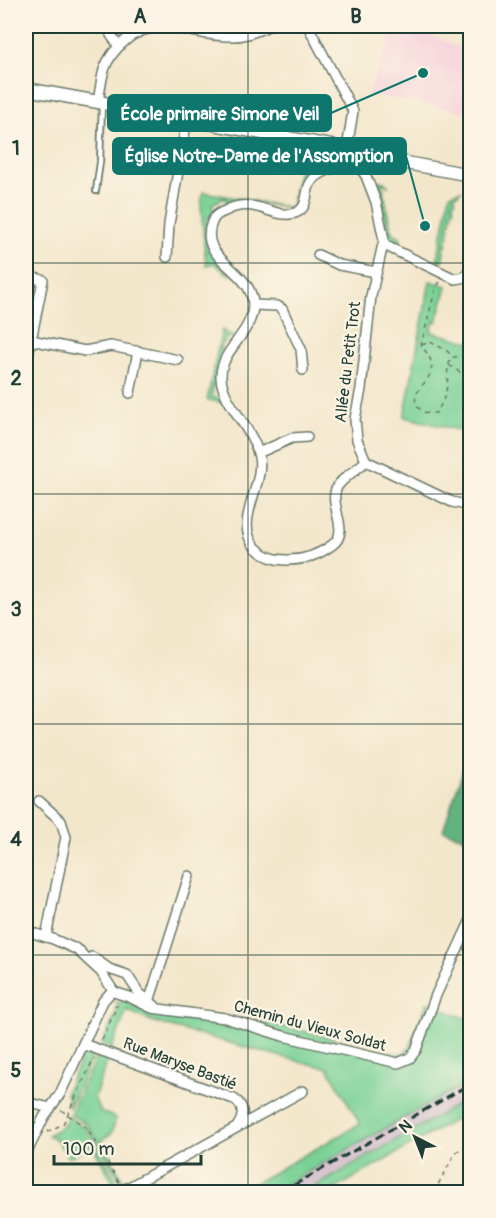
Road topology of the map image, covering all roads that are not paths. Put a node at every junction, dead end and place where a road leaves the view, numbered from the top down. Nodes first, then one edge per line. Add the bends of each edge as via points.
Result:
1 (109, 26) edge
2 (268, 26) edge
3 (308, 26) edge
4 (119, 46) junction
5 (26, 88) edge
6 (100, 102) junction
7 (187, 119) junction
8 (349, 149) junction
9 (347, 164) junction
10 (471, 175) edge
11 (96, 190) dead end
12 (384, 245) junction
13 (318, 255) dead end
14 (167, 257) dead end
15 (376, 272) junction
16 (470, 273) edge
17 (26, 276) edge
18 (253, 305) junction
19 (31, 340) junction
20 (138, 351) junction
21 (178, 360) dead end
22 (26, 365) edge
23 (303, 370) dead end
24 (130, 393) dead end
25 (307, 437) dead end
26 (258, 453) junction
27 (366, 461) junction
28 (471, 506) edge
29 (39, 801) dead end
30 (189, 876) dead end
31 (471, 922) edge
32 (26, 932) edge
33 (46, 937) junction
34 (75, 948) junction
35 (119, 972) junction
36 (130, 980) junction
37 (114, 990) junction
38 (149, 1002) junction
39 (161, 1008) junction
40 (83, 1044) junction
41 (303, 1091) dead end
42 (26, 1102) edge
43 (50, 1108) junction
44 (236, 1129) junction
45 (26, 1154) edge
46 (122, 1191) edge

1 - 4 street
2 - 4 street via 230,36 154,27 134,34
3 - 8 street via 353,111
4 - 6 street via 104,71
5 - 6 street
6 - 7 street
6 - 11 lane
7 - 8 street
7 - 14 street
8 - 9 street
8 - 10 street
9 - 12 street, Allée du Petit Trot via 361,169 366,176 376,201
9 - 18 street via 314,179 298,212 288,214 242,204 213,220 210,232 214,251 244,280
12 - 15 street, Allée du Petit Trot
12 - 16 street via 446,275 459,279
13 - 15 street via 339,265
15 - 27 street, Allée du Petit Trot via 355,419 357,440
17 - 19 street via 43,280
18 - 23 street via 282,309 301,349
18 - 26 street via 250,321 223,365 221,379 226,396
19 - 20 street via 85,351 108,346
19 - 22 street
20 - 21 street
20 - 24 street
25 - 26 street via 292,438
26 - 27 street via 248,534 261,553 279,559 307,557 337,540 337,488
27 - 28 street
29 - 33 street via 61,821 66,837
30 - 38 street
31 - 39 street, Chemin du Vieux Soldat via 436,995 416,1050 402,1063 290,1038 225,1018
32 - 33 street, Chemin du Vieux Soldat
33 - 34 street, Chemin du Vieux Soldat
34 - 35 street, Chemin du Vieux Soldat
34 - 37 street, Chemin du Vieux Soldat
35 - 36 street
35 - 37 street via 112,976
36 - 37 street via 129,990
36 - 38 street, Chemin du Vieux Soldat
37 - 39 street, Chemin du Vieux Soldat via 148,1007
37 - 40 street via 103,1001
38 - 39 street, Chemin du Vieux Soldat
40 - 43 street
40 - 44 street, Rue Maryse Bastié via 234,1099 243,1112
41 - 44 street
42 - 43 street
43 - 45 street
44 - 46 street

